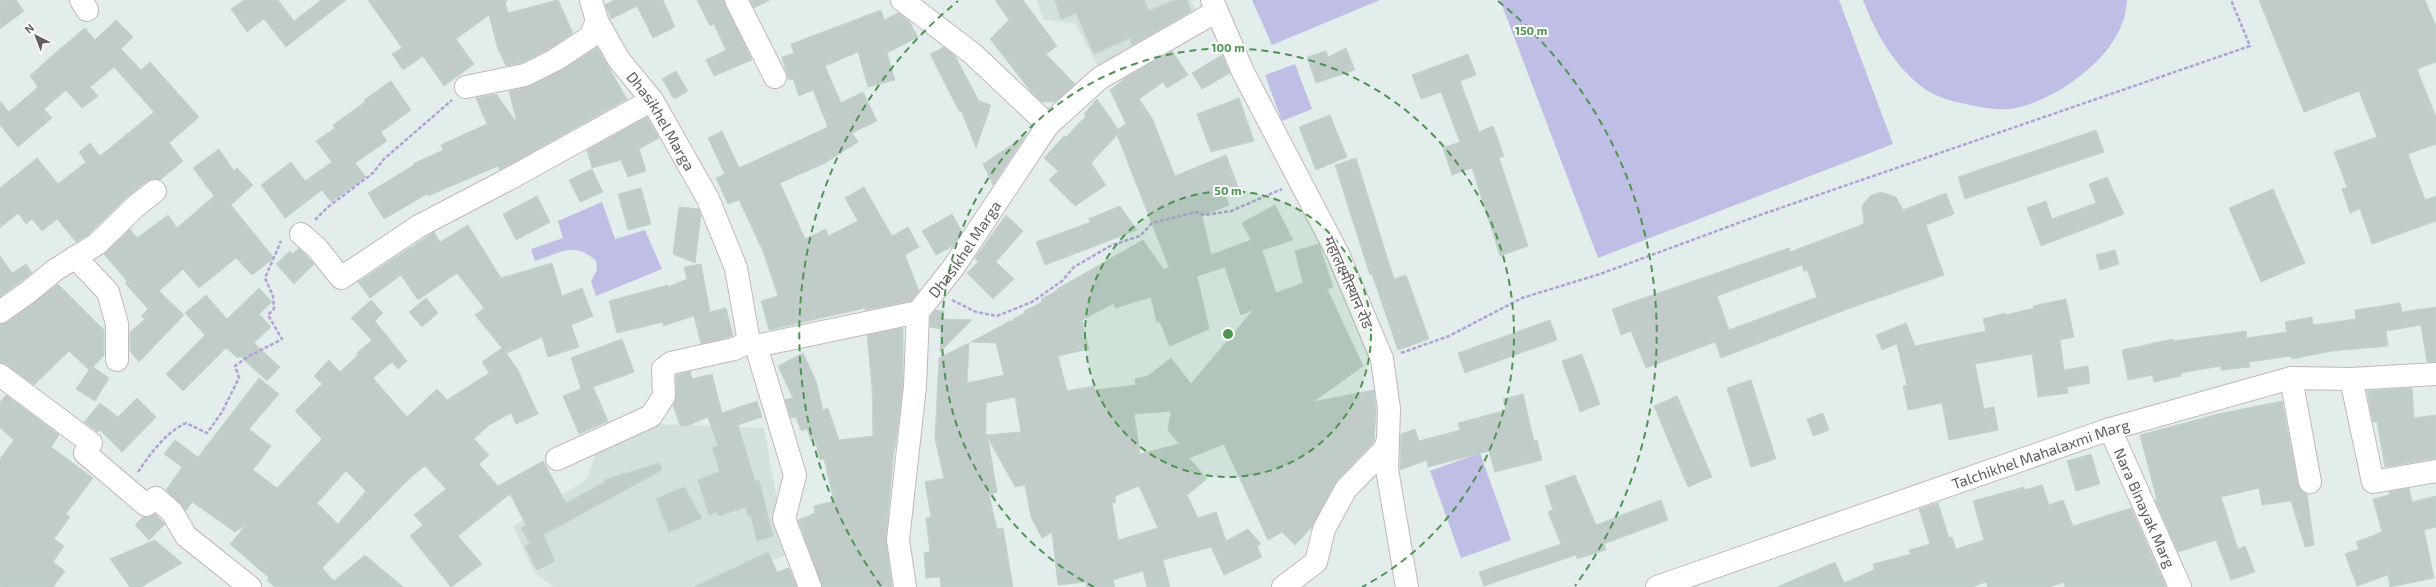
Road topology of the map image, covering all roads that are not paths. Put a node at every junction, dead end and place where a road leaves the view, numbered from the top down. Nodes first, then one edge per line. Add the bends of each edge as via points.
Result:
1 (591, 0) edge
2 (736, 0) edge
3 (902, 0) edge
4 (1215, 6) edge
5 (597, 21) junction
6 (775, 77) dead end
7 (466, 87) road end
8 (652, 100) junction
9 (1048, 125) junction
10 (155, 192) dead end
11 (301, 234) road end
12 (76, 257) junction
13 (0, 312) edge
14 (918, 312) junction
15 (753, 344) junction
16 (116, 360) dead end
17 (2436, 374) edge
18 (0, 375) edge
19 (2291, 378) junction
20 (2351, 379) junction
21 (2110, 429) junction
22 (1389, 433) junction
23 (557, 459) dead end
24 (2436, 471) edge
25 (2310, 482) dead end
26 (1700, 579) edge
27 (250, 587) edge
28 (810, 587) edge
29 (905, 587) edge
30 (1283, 587) edge
31 (1407, 587) edge
32 (1657, 587) edge
33 (2180, 587) edge

1 - 5 street, Dhasikhel Marga
2 - 6 street
3 - 9 street via 973,54
4 - 9 street, Dhasikhel Marga via 1100,78
4 - 22 street, महालक्ष्मीस्थान रोड via 1244,72 1338,254 1382,359 1389,409
5 - 7 street via 590,37 555,60 525,75
5 - 8 street, Dhasikhel Marga via 619,60
8 - 11 street via 419,226 341,278 317,248
8 - 15 street, Dhasikhel Marga via 708,199 736,268
9 - 14 street, Dhasikhel Marga via 953,268
10 - 12 street via 136,206 97,244
12 - 13 street
12 - 16 street via 108,292 117,324
14 - 15 street
14 - 29 street, Dhasikhel Marga via 915,386 898,540
15 - 23 street via 671,363 663,369 664,396 651,416
15 - 28 street, Dhasikhel Marga via 795,475 784,519
17 - 20 street, Talchikhel Mahalaxmi Marg
18 - 27 street via 91,443 85,453 146,505 156,498 172,512 186,536
19 - 20 street, Talchikhel Mahalaxmi Marg
19 - 21 street, Talchikhel Mahalaxmi Marg
19 - 25 street
20 - 24 street via 2373,482
21 - 26 street, Talchikhel Mahalaxmi Marg
21 - 33 street, Nara Binayak Marg
22 - 30 street via 1385,449 1346,489 1324,529 1316,562
22 - 31 street, महालक्ष्मीस्थान रोड via 1387,469
26 - 32 street, Talchikhel Mahalaxmi Marg

